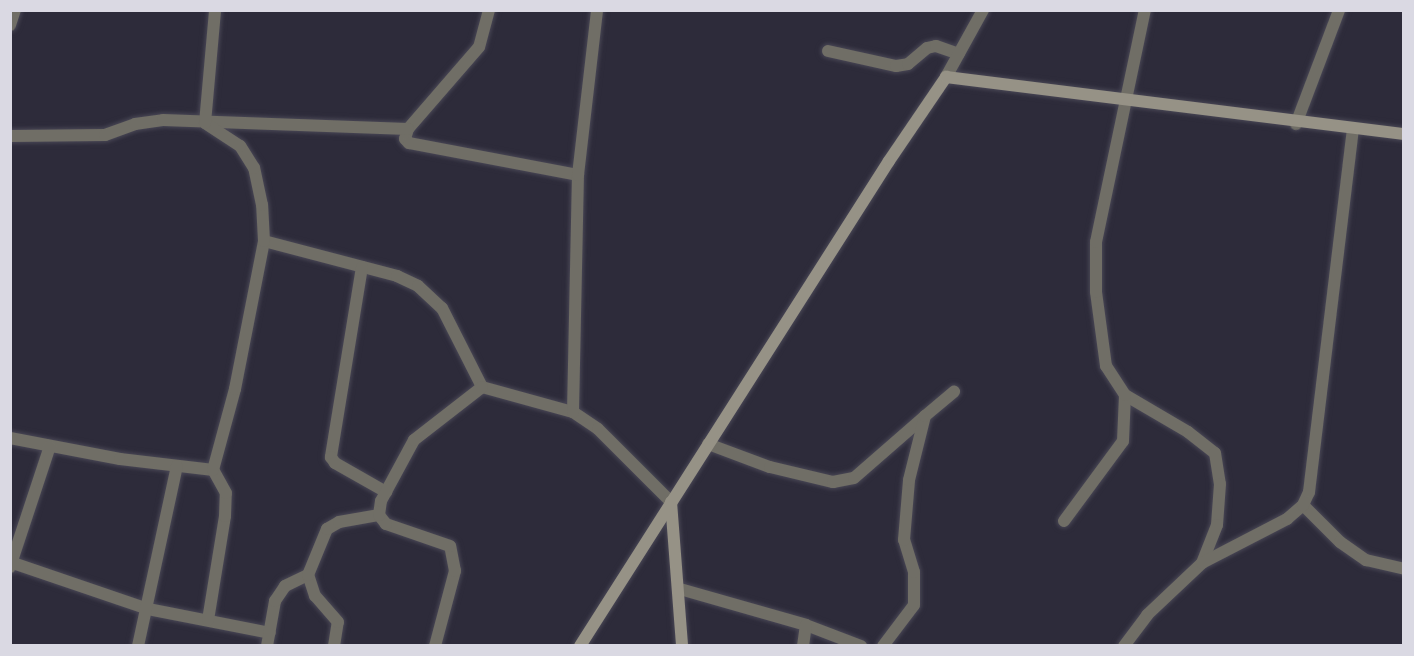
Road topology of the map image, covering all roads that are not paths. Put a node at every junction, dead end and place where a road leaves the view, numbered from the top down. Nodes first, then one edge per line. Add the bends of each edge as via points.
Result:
1 (15, 10) edge
2 (215, 10) edge
3 (489, 10) edge
4 (597, 10) edge
5 (983, 10) edge
6 (1145, 10) edge
7 (1339, 10) edge
8 (10, 25) edge
9 (828, 51) dead end
10 (959, 54) junction
11 (946, 77) junction
12 (1125, 101) junction
13 (205, 123) junction
14 (1296, 124) junction
15 (408, 129) junction
16 (1353, 130) junction
17 (1404, 134) edge
18 (10, 136) edge
19 (578, 175) junction
20 (264, 240) junction
21 (362, 267) junction
22 (482, 387) junction
23 (954, 392) dead end
24 (1125, 396) junction
25 (573, 412) junction
26 (925, 416) junction
27 (10, 438) edge
28 (708, 444) junction
29 (50, 446) junction
30 (177, 466) junction
31 (213, 470) junction
32 (386, 492) junction
33 (671, 502) junction
34 (1303, 505) junction
35 (379, 515) junction
36 (1064, 522) dead end
37 (1202, 563) junction
38 (12, 565) edge
39 (1404, 569) edge
40 (308, 575) junction
41 (680, 589) junction
42 (148, 609) junction
43 (208, 620) junction
44 (806, 625) junction
45 (270, 633) junction
46 (138, 645) edge
47 (267, 645) edge
48 (334, 645) edge
49 (435, 645) edge
50 (580, 645) edge
51 (682, 645) edge
52 (803, 645) edge
53 (861, 645) edge
54 (883, 645) edge
55 (1124, 645) edge

1 - 8 street
2 - 13 street
3 - 15 street via 479,47
4 - 19 street
5 - 10 street
6 - 12 street
7 - 14 street
9 - 10 street via 896,66 909,64 927,48 936,46
10 - 11 street
11 - 12 street
11 - 28 street
12 - 14 street
12 - 24 street via 1096,242 1096,292 1106,366
13 - 15 street
13 - 18 street via 162,120 135,124 105,135
13 - 20 street via 240,146 254,168
14 - 16 street
15 - 19 street via 405,139 409,143
16 - 17 street
16 - 34 street via 1309,492
19 - 25 street
20 - 21 street
20 - 31 street via 235,389
21 - 22 street via 417,286 442,308
21 - 32 street via 331,457
22 - 25 street
22 - 32 street via 414,440
23 - 26 street
24 - 36 street via 1123,441
24 - 37 street via 1188,432 1215,453 1220,484 1217,525
25 - 33 street via 598,429
26 - 28 street via 854,478 833,482 770,467
26 - 54 street via 909,480 904,540 914,573 914,605
27 - 29 street
28 - 33 street
29 - 30 street
29 - 38 street
30 - 31 street
30 - 42 street
31 - 43 street via 226,493
32 - 35 street
33 - 41 street
33 - 50 street
34 - 37 street via 1287,519
34 - 39 street via 1340,542 1366,560
35 - 40 street via 339,522 327,529
35 - 49 street via 386,524 450,546 455,571
37 - 55 street via 1147,615
38 - 42 street
40 - 45 street via 285,586 275,602
40 - 48 street via 315,596 338,622
41 - 44 street
41 - 51 street
42 - 43 street
42 - 46 street
43 - 45 street
44 - 52 street
44 - 53 street
45 - 47 street

